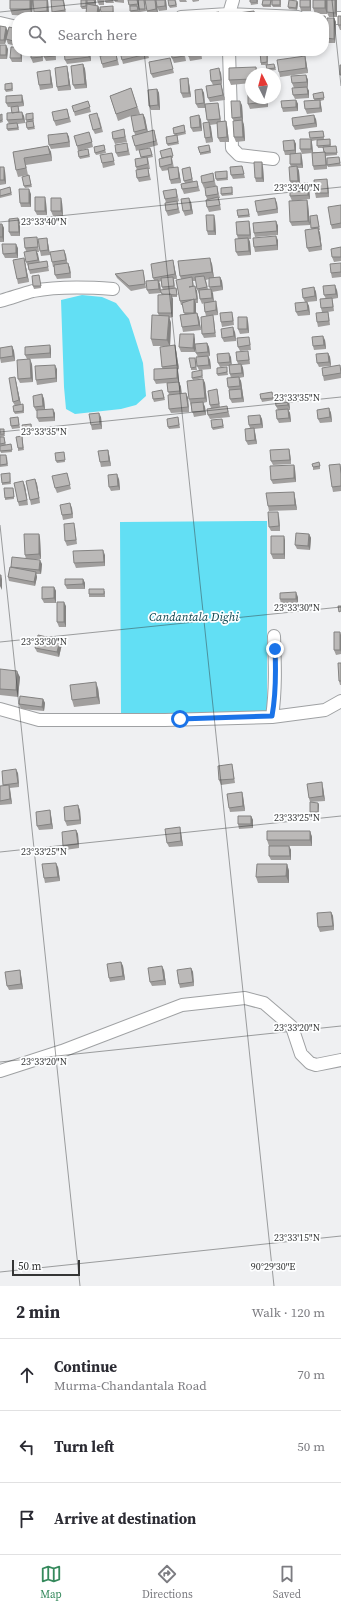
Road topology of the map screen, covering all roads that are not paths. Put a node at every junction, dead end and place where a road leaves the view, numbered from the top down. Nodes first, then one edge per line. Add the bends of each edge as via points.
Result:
1 (233, 0) edge
2 (229, 12) edge
3 (329, 18) edge
4 (341, 18) edge
5 (0, 23) edge
6 (12, 26) edge
7 (229, 56) edge
8 (273, 159) dead end
9 (113, 289) dead end
10 (0, 301) edge
11 (274, 636) dead end
12 (341, 701) edge
13 (0, 709) edge
14 (272, 716) junction
15 (341, 1060) edge
16 (0, 1071) edge

1 - 2 street
3 - 4 street
5 - 6 street
7 - 8 street via 232,148 238,155
9 - 10 street via 91,287 33,291
11 - 14 street via 276,674
12 - 14 street via 325,710
13 - 14 street via 39,720 165,720
15 - 16 street via 316,1065 310,1063 301,1054 292,1027 264,1003 245,998 182,1005

